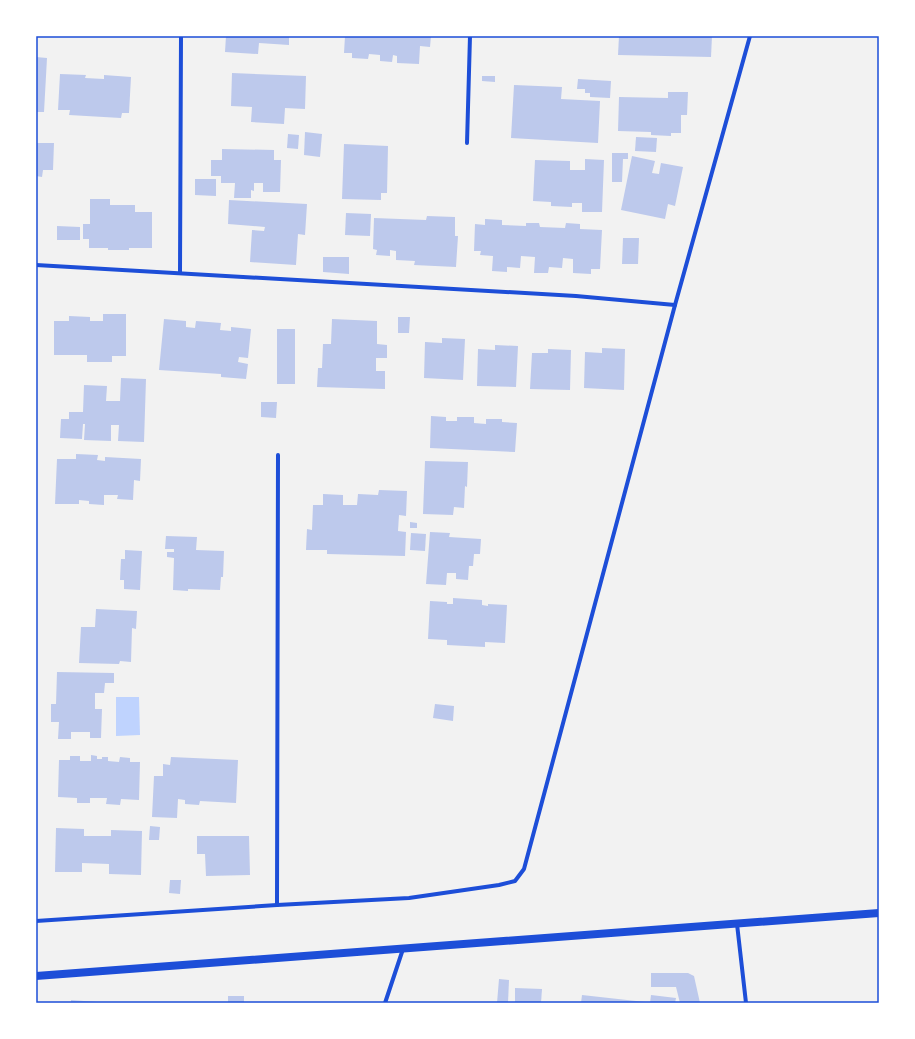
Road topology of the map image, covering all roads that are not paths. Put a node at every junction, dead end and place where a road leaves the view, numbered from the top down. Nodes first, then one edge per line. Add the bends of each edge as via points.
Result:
1 (181, 36) edge
2 (470, 36) edge
3 (750, 36) edge
4 (468, 143) dead end
5 (36, 265) edge
6 (180, 273) junction
7 (675, 305) junction
8 (278, 455) dead end
9 (277, 905) junction
10 (879, 913) edge
11 (36, 922) edge
12 (737, 923) junction
13 (403, 949) junction
14 (36, 976) edge
15 (385, 1003) edge
16 (746, 1003) edge

1 - 6 street
2 - 4 street
3 - 7 street
5 - 6 street
6 - 7 street via 576,296
7 - 9 street via 524,869 515,881 499,885 409,898
8 - 9 street
9 - 11 street
10 - 12 main road
12 - 13 main road
12 - 16 street
13 - 14 main road
13 - 15 street

